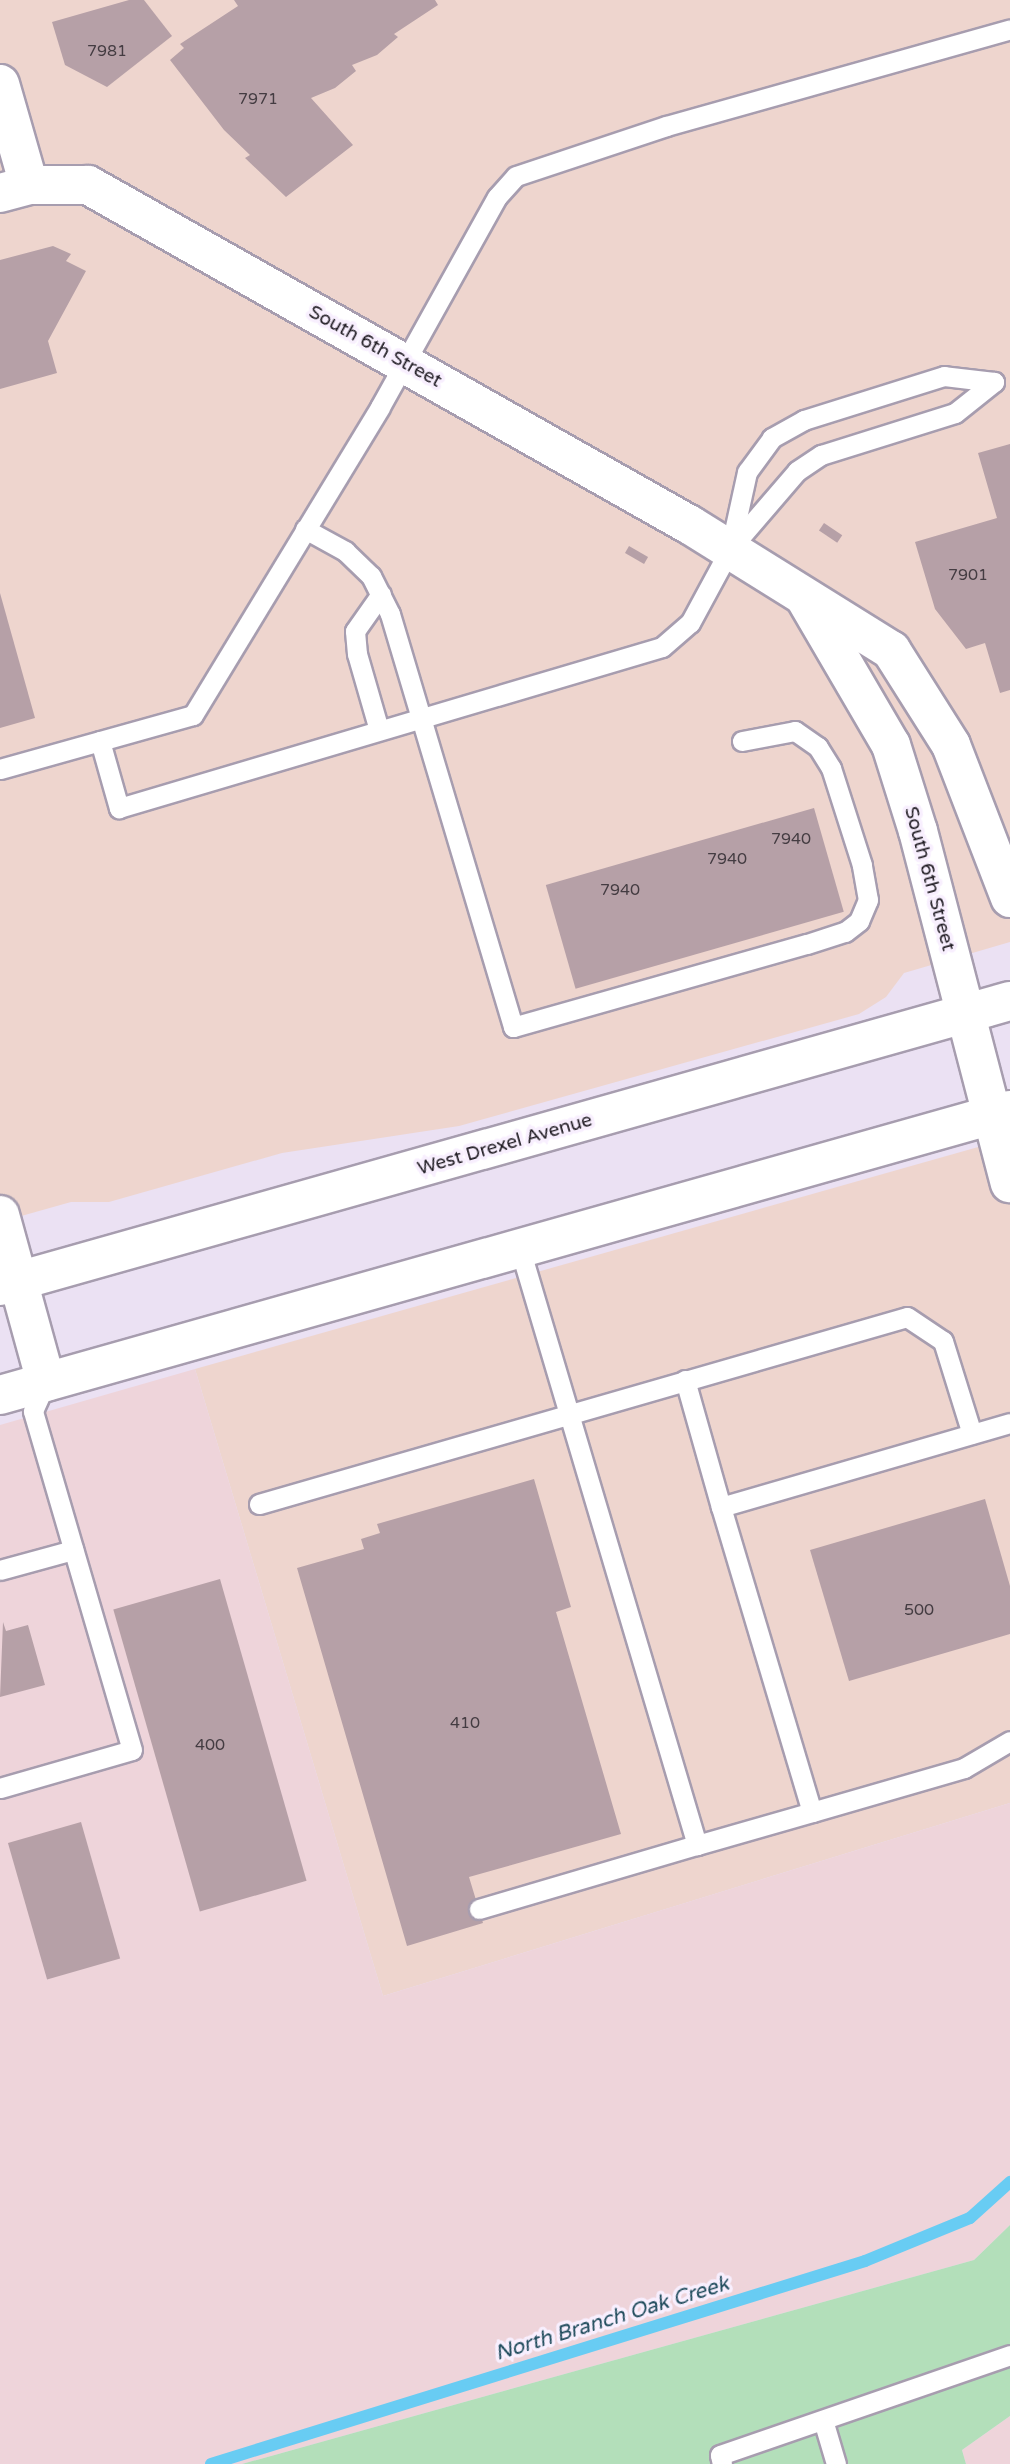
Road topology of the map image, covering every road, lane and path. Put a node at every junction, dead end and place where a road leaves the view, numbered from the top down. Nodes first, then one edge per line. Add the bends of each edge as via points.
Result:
1 (1010, 29) edge
2 (0, 84) edge
3 (14, 189) edge
4 (403, 363) junction
5 (1002, 380) edge
6 (305, 529) junction
7 (730, 549) junction
8 (381, 594) junction
9 (803, 594) junction
10 (423, 718) junction
11 (379, 730) junction
12 (100, 741) junction
13 (742, 741) dead end
14 (0, 769) edge
15 (1010, 898) edge
16 (1010, 1001) edge
17 (963, 1014) junction
18 (1000, 1113) edge
19 (1010, 1184) edge
20 (0, 1215) edge
21 (520, 1249) junction
22 (9, 1283) edge
23 (685, 1380) junction
24 (26, 1396) edge
25 (566, 1414) junction
26 (1010, 1423) edge
27 (972, 1434) junction
28 (259, 1504) dead end
29 (721, 1507) junction
30 (73, 1549) junction
31 (0, 1570) edge
32 (1010, 1741) edge
33 (0, 1788) edge
34 (812, 1812) junction
35 (697, 1845) junction
36 (479, 1909) dead end
37 (1010, 2356) edge
38 (822, 2420) junction
39 (722, 2464) edge
40 (836, 2464) edge

1 - 4 lane via 545,162 516,176 497,197
2 - 3 street, South 6th Street
3 - 4 street, South 6th Street via 88,185
4 - 6 lane
4 - 7 street, South 6th Street
5 - 7 lane via 955,413 821,455 797,471
5 - 7 lane via 944,376 804,419 772,438 747,472
6 - 8 lane via 345,551 371,576
6 - 12 lane via 192,715
7 - 9 street, South 6th Street
7 - 10 lane via 690,623 662,647
8 - 10 lane
8 - 11 lane via 355,631
9 - 15 street, South 6th Street via 891,650 923,696 951,745
9 - 17 street, South 6th Street via 891,745 918,831
10 - 11 lane
10 - 13 lane via 513,1027 807,944 845,932 859,921 868,900 862,865 831,768 818,747 795,731
11 - 12 lane via 119,808
12 - 14 lane
16 - 17 street, West Drexel Avenue
17 - 18 street, South 6th Street
17 - 22 street, West Drexel Avenue
18 - 19 street, South 6th Street
18 - 21 street
20 - 22 street
21 - 24 street
21 - 25 lane
22 - 24 street
23 - 25 lane
23 - 27 lane via 907,1317 943,1342
23 - 29 lane
24 - 30 lane
25 - 28 lane
25 - 35 lane
26 - 27 lane
27 - 29 lane
29 - 34 lane
30 - 31 lane
30 - 33 lane via 132,1750
32 - 34 lane via 964,1768
34 - 35 lane
35 - 36 lane
37 - 38 lane
38 - 39 lane via 720,2455
38 - 40 lane

